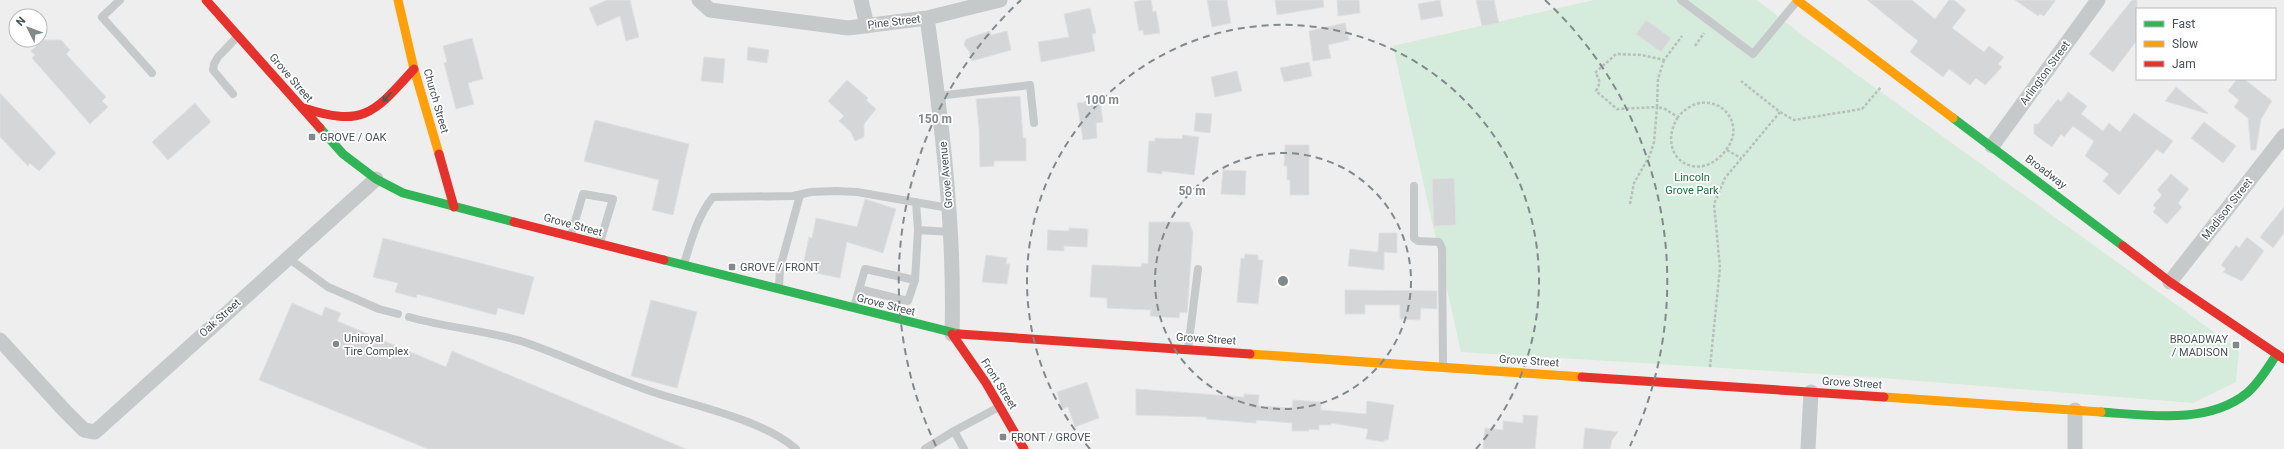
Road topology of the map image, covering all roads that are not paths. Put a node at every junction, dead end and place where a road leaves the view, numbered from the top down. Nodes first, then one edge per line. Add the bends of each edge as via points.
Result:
1 (120, 0) edge
2 (206, 0) edge
3 (398, 0) edge
4 (699, 0) edge
5 (861, 0) edge
6 (1000, 0) edge
7 (1681, 0) edge
8 (1797, 0) edge
9 (2098, 0) edge
10 (927, 18) junction
11 (867, 26) junction
12 (238, 36) junction
13 (414, 69) junction
14 (152, 73) dead end
15 (233, 94) dead end
16 (938, 96) junction
17 (300, 107) junction
18 (1034, 123) dead end
19 (2284, 136) edge
20 (1992, 146) junction
21 (376, 179) junction
22 (1414, 186) dead end
23 (800, 194) junction
24 (916, 202) junction
25 (454, 207) junction
26 (949, 208) junction
27 (918, 230) junction
28 (950, 232) junction
29 (570, 237) junction
30 (600, 245) junction
31 (288, 258) junction
32 (684, 266) junction
33 (1198, 269) dead end
34 (915, 280) junction
35 (2170, 282) junction
36 (859, 289) junction
37 (779, 291) junction
38 (853, 310) junction
39 (398, 314) dead end
40 (409, 317) dead end
41 (952, 334) junction
42 (0, 340) edge
43 (1188, 350) junction
44 (2281, 354) edge
45 (1444, 367) junction
46 (1811, 392) junction
47 (1000, 407) junction
48 (2075, 410) junction
49 (954, 431) junction
50 (796, 449) edge
51 (925, 449) edge
52 (964, 449) edge
53 (1024, 449) edge
54 (1808, 449) edge
55 (2075, 449) edge

1 - 14 lane via 102,17
2 - 12 main road, Grove Street
3 - 13 main road, Church Street
4 - 11 street, Pine Street via 710,10 848,28
5 - 11 street
6 - 10 street, Pine Street
7 - 8 lane via 1753,54
8 - 20 main road, Broadway
9 - 20 street, Arlington Street
10 - 11 street, Pine Street
10 - 16 street, Grove Avenue
12 - 15 lane via 214,64 213,70
12 - 17 main road, Grove Street
13 -> 17 main road via 380,105 359,117 333,118
13 - 25 main road, Church Street
16 - 18 lane via 1030,85
16 - 26 street, Grove Avenue
17 - 21 main road, Grove Street via 344,154
19 - 35 street, Madison Street
20 - 35 main road, Broadway
21 - 25 main road, Grove Street via 403,193
21 - 31 street, Oak Street
22 - 45 lane via 1414,238 1418,241 1439,242 1442,248
23 - 24 lane via 836,191
23 - 32 lane via 713,197 706,205 691,240
23 - 37 lane via 780,268
24 - 26 lane
24 - 27 lane
25 - 29 main road, Grove Street
26 - 28 street, Grove Avenue
27 - 28 lane
27 - 34 lane
28 - 41 street, Grove Avenue via 954,273
29 - 30 main road, Grove Street
29 - 30 lane via 583,194 614,199
30 - 32 main road, Grove Street
31 - 39 lane via 328,287 379,309
31 - 42 street, Oak Street via 95,432 84,430
32 - 37 main road, Grove Street
33 - 43 lane
34 - 36 lane via 865,269
34 - 36 lane via 908,301
35 - 44 main road, Broadway
36 - 38 lane
37 - 38 main road, Grove Street
38 - 41 main road, Grove Street
40 - 50 lane via 432,324 487,332 525,343 621,381 733,417 784,439
41 - 43 main road, Grove Street
41 - 47 main road, Front Street
43 - 45 main road, Grove Street
44 - 48 main road, Grove Street via 2246,394 2226,406 2201,414 2137,414
45 - 46 main road, Grove Street
46 - 48 main road, Grove Street
46 - 54 street
47 - 49 lane
47 - 53 main road, Front Street
48 - 55 street
49 - 51 lane
49 - 52 lane

